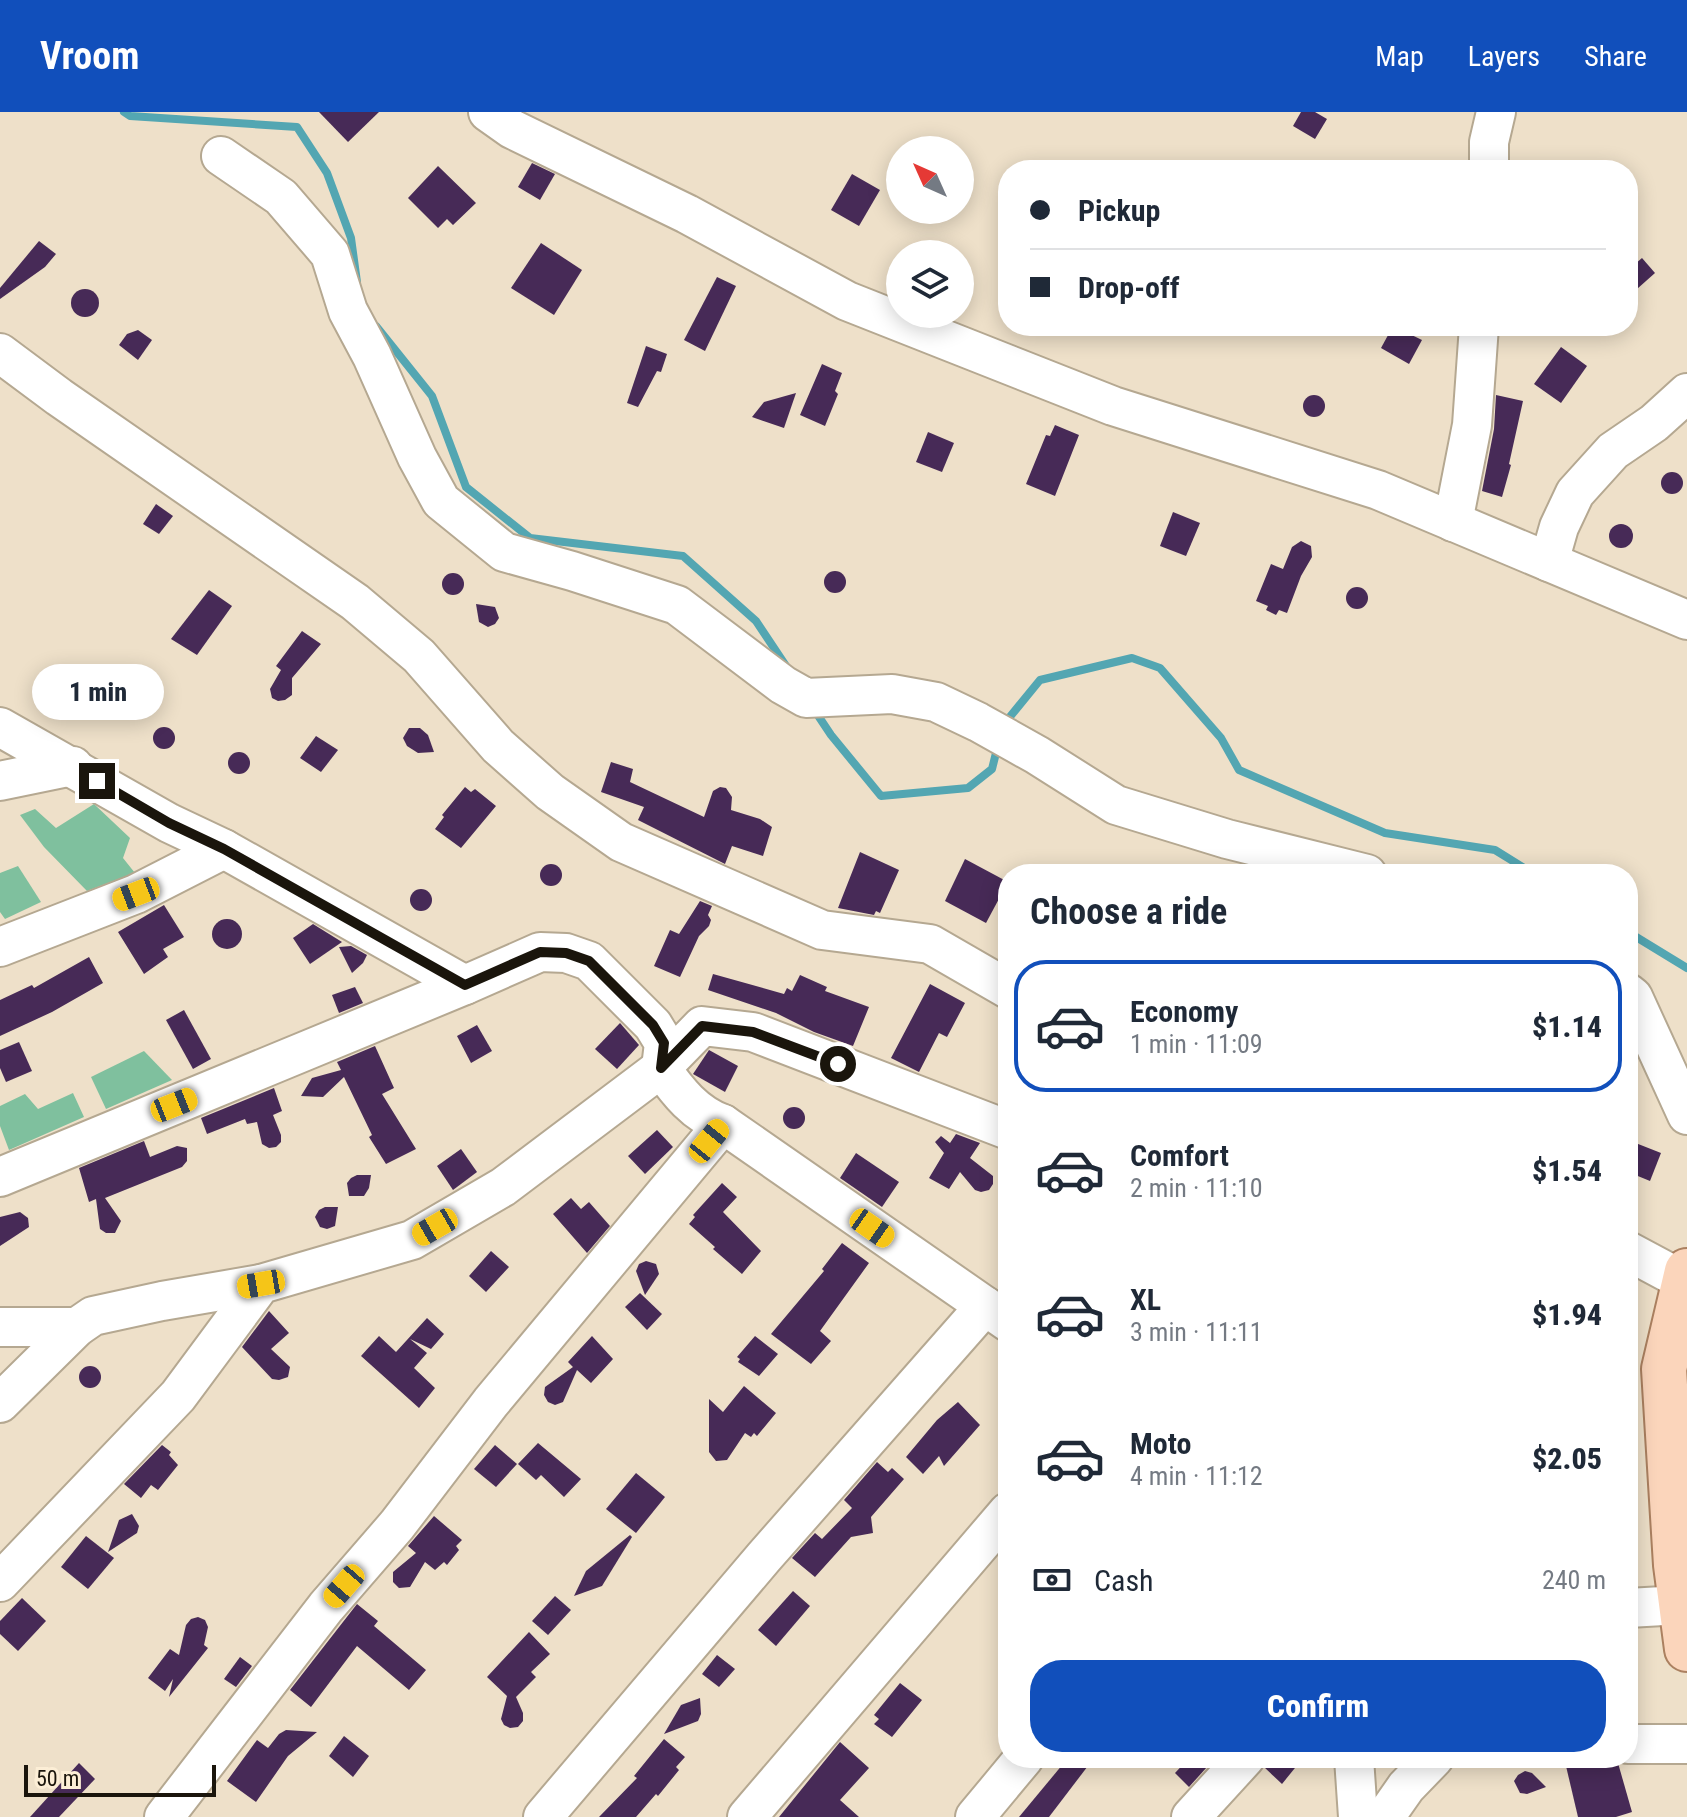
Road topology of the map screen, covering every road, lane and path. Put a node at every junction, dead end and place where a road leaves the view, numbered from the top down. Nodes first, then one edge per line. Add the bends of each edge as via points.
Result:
1 (488, 112) edge
2 (1496, 112) edge
3 (221, 156) dead end
4 (1489, 160) edge
5 (1478, 336) edge
6 (0, 353) edge
7 (1687, 393) edge
8 (1453, 522) junction
9 (1549, 562) junction
10 (1687, 620) edge
11 (0, 727) edge
12 (73, 766) junction
13 (0, 781) edge
14 (224, 849) junction
15 (1327, 864) edge
16 (0, 947) edge
17 (998, 983) edge
18 (465, 985) junction
19 (1638, 1008) edge
20 (661, 1068) junction
21 (1687, 1115) edge
22 (723, 1124) junction
23 (998, 1126) edge
24 (0, 1177) edge
25 (1638, 1255) edge
26 (1685, 1276) edge
27 (261, 1284) junction
28 (996, 1314) edge
29 (0, 1327) edge
30 (77, 1327) junction
31 (0, 1403) edge
32 (998, 1524) edge
33 (0, 1582) edge
34 (1681, 1605) junction
35 (1638, 1607) edge
36 (1687, 1649) edge
37 (1638, 1744) edge
38 (1687, 1744) edge
39 (1016, 1768) edge
40 (1236, 1768) edge
41 (1355, 1768) edge
42 (1424, 1768) edge
43 (164, 1817) edge
44 (543, 1817) edge
45 (747, 1817) edge
46 (975, 1817) edge
47 (1191, 1817) edge
48 (1358, 1817) edge
49 (1385, 1817) edge

1 - 8 street via 847,301 1113,406 1378,490
2 - 4 street
3 - 15 street via 281,197 330,254 348,311 441,501 504,552 677,605 806,698 892,694 936,702 1025,748 1116,805
5 - 8 street via 1472,425
6 - 17 street via 355,602 419,656 498,746 550,792 621,842 822,930 930,944
7 - 9 street via 1613,451 1575,493
8 - 9 street
9 - 10 street
11 - 12 street
12 - 13 street
12 - 14 street
14 - 16 street via 136,894
14 - 18 street
18 - 20 street via 540,952 589,961 653,1025 664,1043
18 - 24 street
19 - 21 street
20 - 22 street via 682,1098
20 - 23 street via 702,1026 753,1032
20 - 27 street via 503,1187 412,1240
22 - 28 street
22 - 43 street via 491,1402
25 - 26 street
26 - 34 main road via 1664,1369
27 - 30 street via 93,1316
27 - 33 street via 178,1396
28 - 44 street via 764,1557
29 - 30 street
30 - 31 street
32 - 45 street
34 - 35 street
34 - 36 main road
37 - 38 street
39 - 46 street
40 - 47 street
41 - 48 street
42 - 49 street

